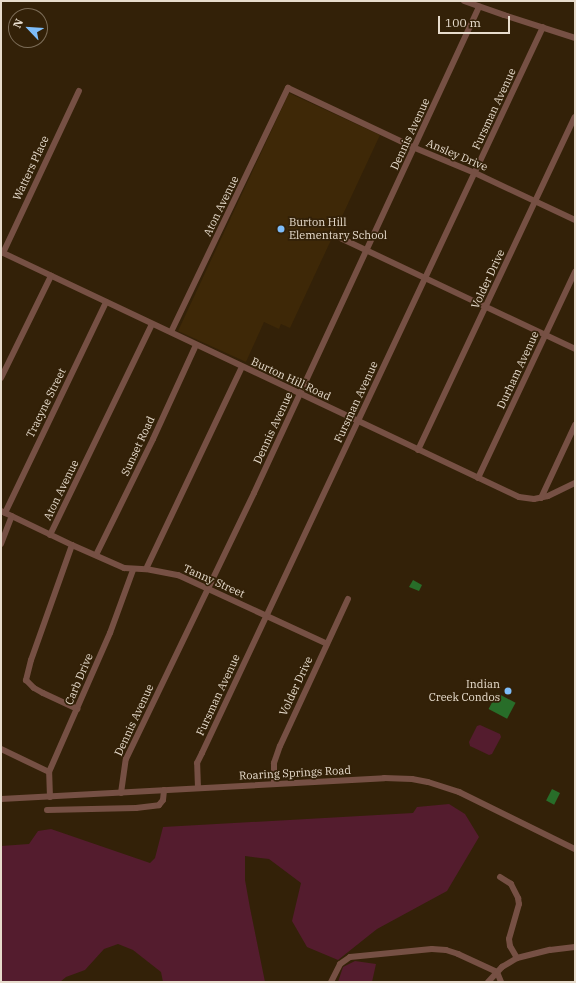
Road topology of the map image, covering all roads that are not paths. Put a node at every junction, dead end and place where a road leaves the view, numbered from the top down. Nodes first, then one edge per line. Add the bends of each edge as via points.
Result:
1 (464, 1) edge
2 (479, 7) junction
3 (543, 27) junction
4 (575, 38) edge
5 (288, 88) joint
6 (79, 91) dead end
7 (575, 116) edge
8 (415, 148) junction
9 (475, 173) junction
10 (535, 201) junction
11 (575, 220) edge
12 (334, 235) dead end
13 (367, 251) junction
14 (2, 253) edge
15 (575, 272) edge
16 (51, 276) junction
17 (425, 278) junction
18 (106, 302) junction
19 (486, 307) junction
20 (152, 324) junction
21 (171, 332) junction
22 (546, 335) junction
23 (196, 345) junction
24 (575, 349) edge
25 (242, 366) junction
26 (1, 378) edge
27 (300, 394) junction
28 (358, 421) junction
29 (575, 424) edge
30 (418, 450) junction
31 (478, 478) junction
32 (575, 483) edge
33 (541, 498) junction
34 (3, 512) edge
35 (12, 516) junction
36 (50, 535) junction
37 (1, 544) edge
38 (72, 545) junction
39 (96, 556) junction
40 (146, 569) junction
41 (133, 570) junction
42 (207, 588) junction
43 (348, 599) dead end
44 (266, 616) junction
45 (327, 644) junction
46 (77, 708) junction
47 (1, 749) edge
48 (49, 772) junction
49 (274, 784) junction
50 (198, 788) junction
51 (164, 790) junction
52 (121, 793) junction
53 (50, 797) junction
54 (1, 799) edge
55 (47, 810) dead end
56 (575, 849) edge
57 (500, 877) dead end
58 (575, 947) edge
59 (517, 958) junction
60 (497, 972) junction
61 (331, 982) edge
62 (488, 982) edge
63 (501, 982) edge

1 - 2 street
2 - 3 street
2 - 8 street, Dennis Avenue
3 - 4 street
3 - 9 street, Fursman Avenue
5 - 8 street, Ansley Drive
5 - 21 street, Aton Avenue
6 - 14 street, Watters Place
7 - 10 street, Volder Drive
8 - 9 street, Ansley Drive
8 - 13 street, Dennis Avenue
9 - 10 street, Ansley Drive
9 - 17 street, Fursman Avenue
10 - 11 street, Ansley Drive
10 - 19 street, Volder Drive
12 - 13 street
13 - 17 street
13 - 27 street, Dennis Avenue
14 - 16 street, Burton Hill Road
15 - 22 street, Durham Avenue
16 - 18 street, Burton Hill Road
16 - 26 street
17 - 19 street
17 - 28 street, Fursman Avenue
18 - 20 street, Burton Hill Road
18 - 34 street, Tracyne Street
19 - 22 street
19 - 30 street, Volder Drive
20 - 21 street, Burton Hill Road
20 - 36 street, Aton Avenue
21 - 23 street, Burton Hill Road
22 - 24 street
22 - 31 street, Durham Avenue
23 - 25 street, Burton Hill Road
23 - 39 street, Sunset Road
25 - 27 street, Burton Hill Road
25 - 40 street
27 - 28 street, Burton Hill Road
27 - 42 street, Dennis Avenue
28 - 30 street, Burton Hill Road
28 - 44 street, Fursman Avenue
29 - 33 street
30 - 31 street, Burton Hill Road
31 - 33 street, Burton Hill Road via 520,497
32 - 33 street, Burton Hill Road
34 - 35 street, Tanny Street
35 - 36 street, Tanny Street
35 - 37 street
36 - 38 street, Tanny Street
38 - 39 street, Tanny Street
38 - 46 street via 30,660 26,680 43,693
39 - 41 street, Tanny Street
40 - 41 street, Tanny Street
40 - 42 street, Tanny Street via 178,575
41 - 46 street, Carb Drive via 110,633
42 - 44 street, Tanny Street
42 - 52 street, Dennis Avenue via 126,760
43 - 45 street, Volder Drive
44 - 45 street, Tanny Street
44 - 50 street, Fursman Avenue via 197,763
45 - 49 street, Volder Drive via 280,746 274,763
46 - 48 street, Carb Drive
47 - 48 street
48 - 53 street, Carb Drive
49 - 50 street, Roaring Springs Road
49 - 56 street, Roaring Springs Road via 384,778 428,782 460,792
50 - 51 street, Roaring Springs Road
51 - 52 street, Roaring Springs Road
51 - 55 street via 163,800 159,805
52 - 53 street, Roaring Springs Road
53 - 54 street, Roaring Springs Road
57 - 59 street via 511,884 518,898 519,904 509,939
58 - 59 street
59 - 60 street
60 - 61 street via 452,951 432,949 350,957 340,964
60 - 62 street
60 - 63 street

